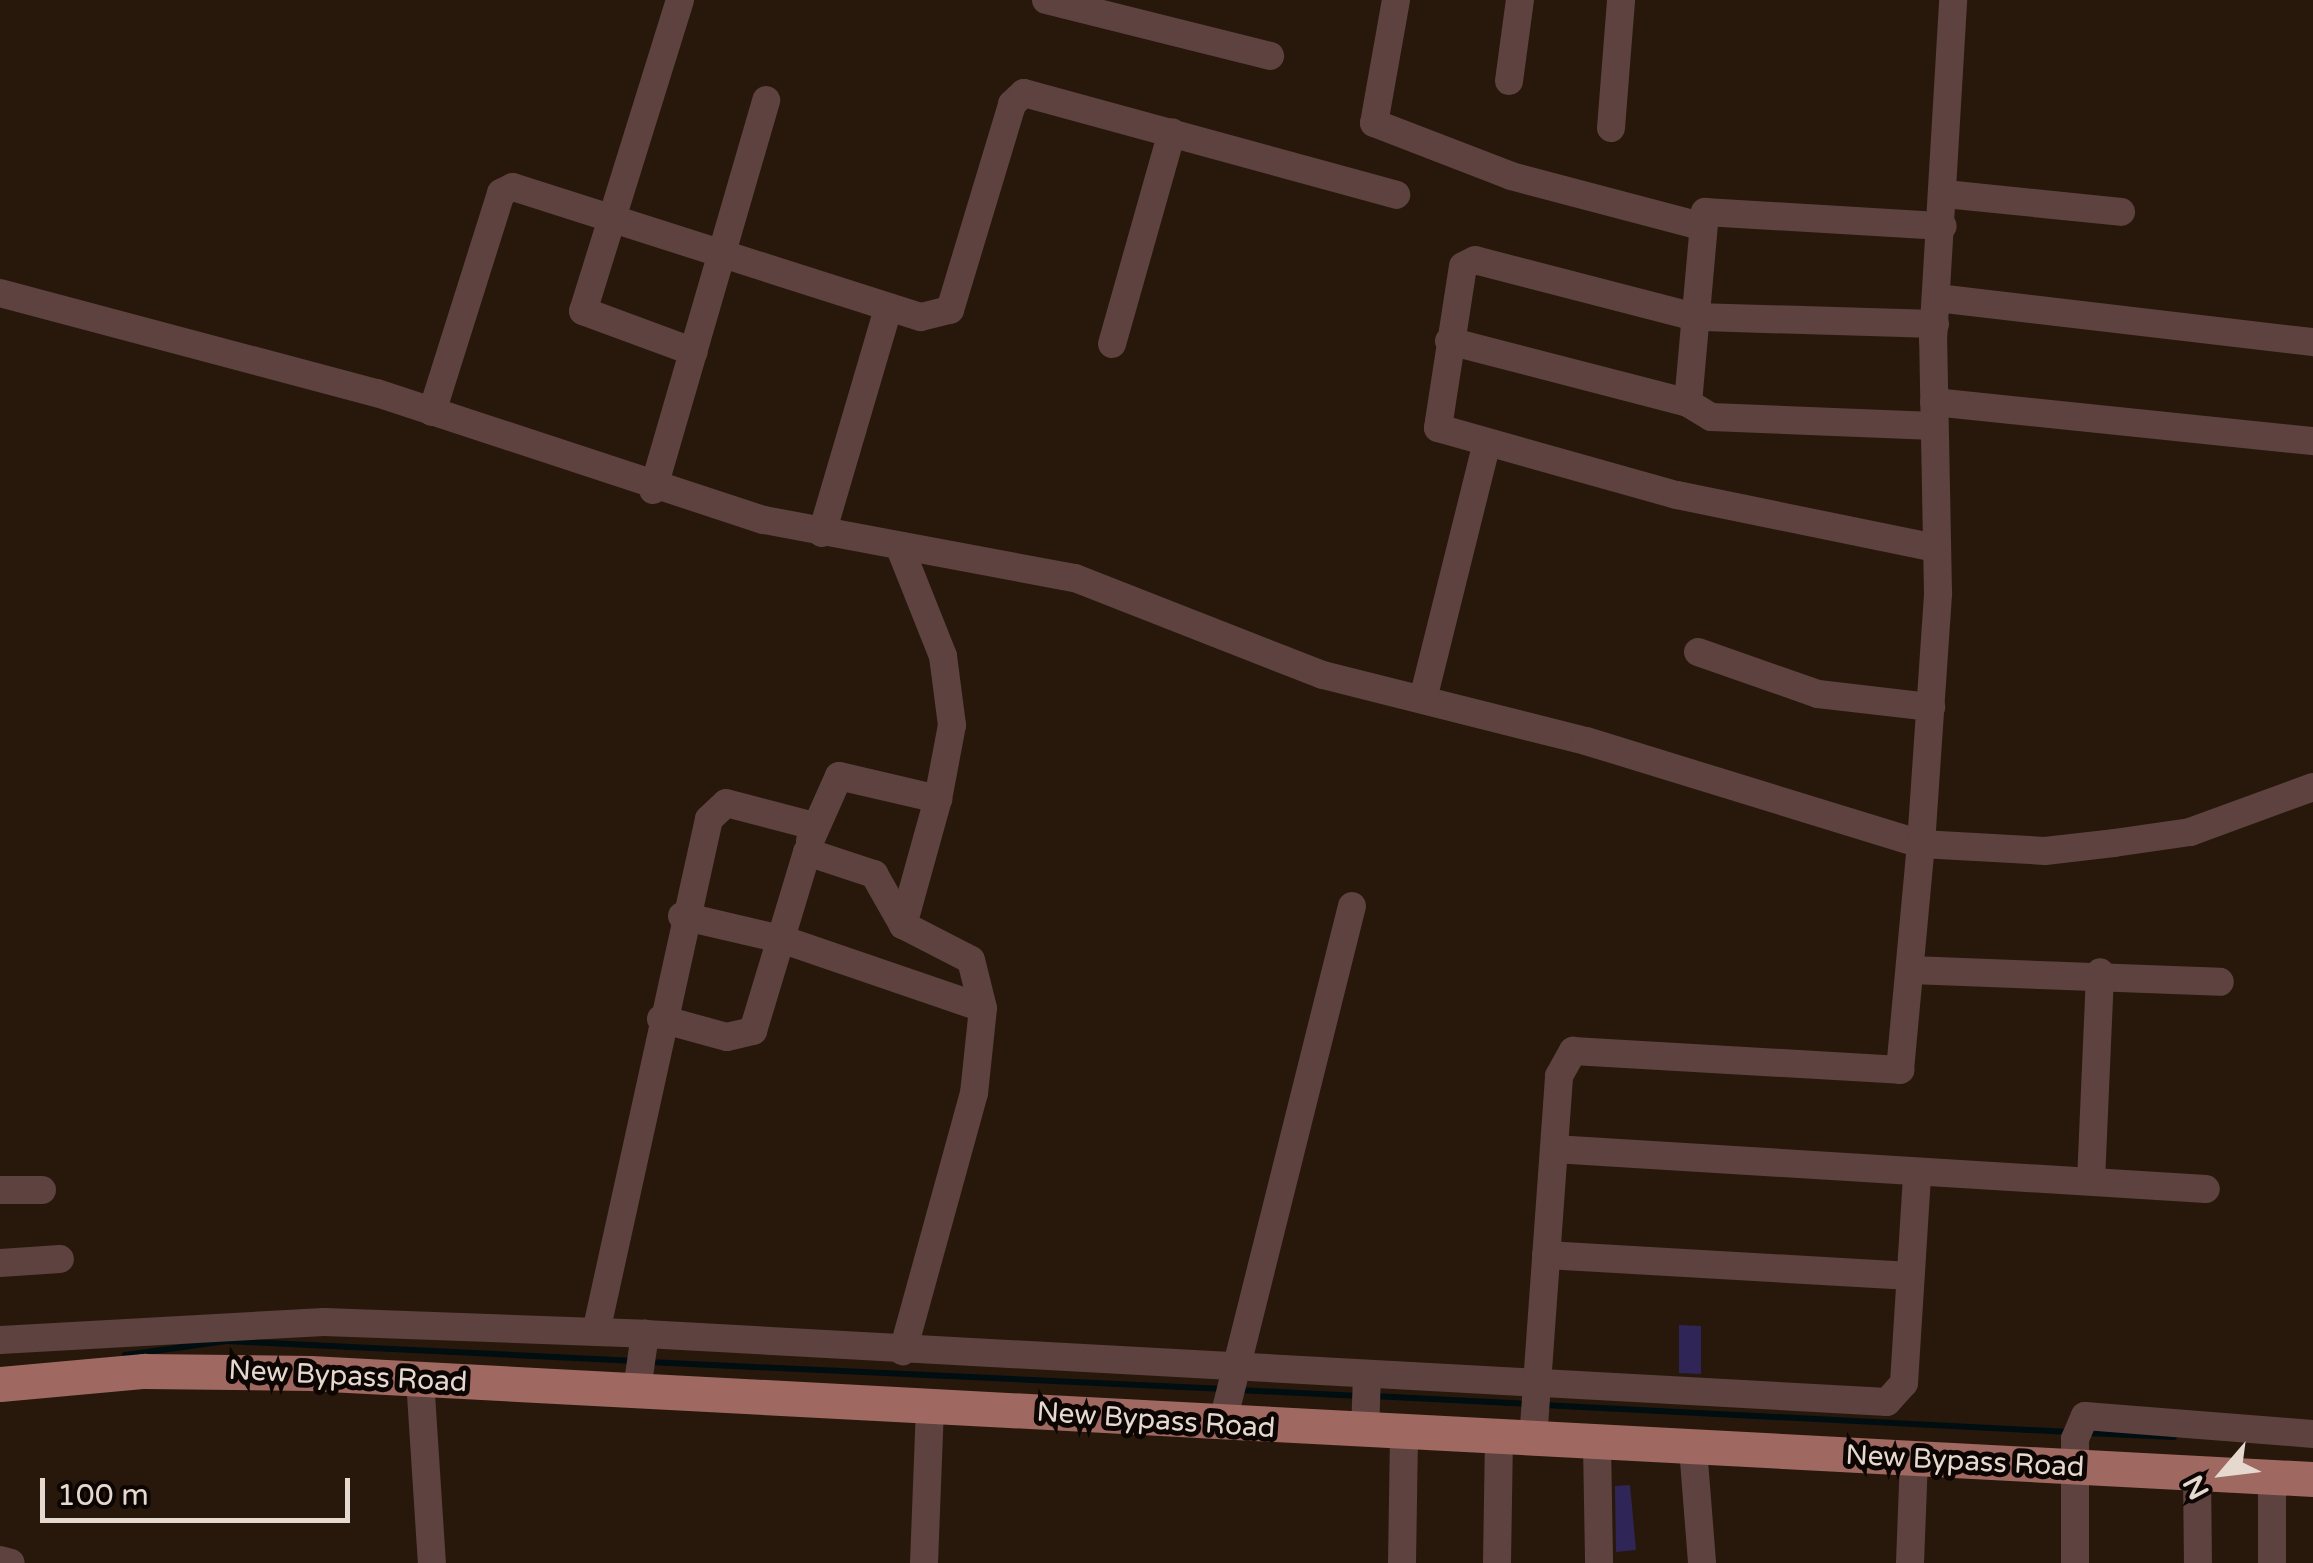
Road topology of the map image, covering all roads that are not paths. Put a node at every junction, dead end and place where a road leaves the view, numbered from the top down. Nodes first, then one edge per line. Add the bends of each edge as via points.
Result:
1 (680, 0) edge
2 (1046, 0) edge
3 (1396, 0) edge
4 (1520, 0) edge
5 (1621, 0) edge
6 (1953, 0) edge
7 (1122, 9) edge
8 (1270, 56) dead end
9 (1508, 81) dead end
10 (766, 100) dead end
11 (1611, 128) dead end
12 (1172, 132) junction
13 (1945, 194) junction
14 (1396, 195) dead end
15 (2122, 212) dead end
16 (614, 216) junction
17 (1700, 226) junction
18 (1943, 226) junction
19 (723, 254) junction
20 (0, 293) edge
21 (888, 309) junction
22 (1936, 311) junction
23 (1694, 317) junction
24 (1449, 341) junction
25 (2313, 342) edge
26 (1112, 344) dead end
27 (694, 352) junction
28 (1688, 403) junction
29 (432, 412) junction
30 (1934, 414) junction
31 (2313, 441) edge
32 (1486, 446) junction
33 (653, 490) junction
34 (822, 533) junction
35 (900, 548) junction
36 (1936, 548) junction
37 (1698, 652) dead end
38 (1422, 699) junction
39 (1932, 707) junction
40 (2313, 787) edge
41 (938, 799) junction
42 (810, 839) junction
43 (1920, 844) junction
44 (874, 874) junction
45 (916, 886) junction
46 (1352, 906) dead end
47 (682, 916) junction
48 (903, 925) junction
49 (780, 938) junction
50 (1912, 970) junction
51 (2100, 972) junction
52 (2220, 982) dead end
53 (983, 1008) junction
54 (661, 1019) junction
55 (1554, 1148) junction
56 (1917, 1174) junction
57 (2091, 1180) junction
58 (2206, 1189) dead end
59 (0, 1190) edge
60 (42, 1190) dead end
61 (1546, 1255) junction
62 (60, 1258) dead end
63 (0, 1263) edge
64 (1910, 1276) junction
65 (596, 1332) junction
66 (0, 1340) edge
67 (903, 1351) junction
68 (638, 1361) junction
69 (420, 1379) junction
70 (0, 1384) edge
71 (1229, 1395) junction
72 (1367, 1401) junction
73 (930, 1408) junction
74 (1528, 1414) junction
75 (1404, 1434) junction
76 (2313, 1434) edge
77 (2076, 1443) junction
78 (1598, 1444) junction
79 (1694, 1448) junction
80 (1914, 1458) junction
81 (2196, 1472) junction
82 (2272, 1477) junction
83 (2313, 1479) edge
84 (0, 1560) edge
85 (11, 1563) edge
86 (432, 1563) edge
87 (924, 1563) edge
88 (1402, 1563) edge
89 (1497, 1563) edge
90 (1599, 1563) edge
91 (1702, 1563) edge
92 (1910, 1563) edge
93 (2075, 1563) edge
94 (2198, 1563) edge
95 (2272, 1563) edge

1 - 16 street
2 - 7 street
3 - 17 street via 1374,123 1511,176
4 - 9 street
5 - 11 street
6 - 13 street
7 - 8 street
10 - 19 street
12 - 14 street
12 - 21 street via 1024,93 1012,104 950,310 921,318
12 - 26 street
13 - 15 street
13 - 18 street
16 - 19 street
16 - 27 street via 586,317
16 - 29 street via 513,186 501,193
17 - 18 street via 1705,212
17 - 23 street
18 - 22 street
19 - 21 street
19 - 27 street
20 - 29 street
21 - 34 street
22 - 23 street
22 - 25 street
22 - 30 street
23 - 24 street via 1475,260 1463,266
23 - 28 street
24 - 28 street
24 - 32 street via 1438,428
27 - 33 street
28 - 30 street via 1711,417
29 - 33 street
30 - 31 street
30 - 36 street
32 - 36 street
32 - 38 street
33 - 34 street
34 - 35 street
35 - 38 street via 1075,578 1323,675
35 - 41 street via 944,656 952,725
36 - 39 street
37 - 39 street via 1818,694
38 - 43 street
39 - 43 street
40 - 43 street via 2190,832 2044,851
41 - 42 street via 839,776
41 - 45 street
42 - 44 street
42 - 47 street via 717,805
42 - 49 street
43 - 50 street
44 - 45 street
44 - 48 street
45 - 48 street
46 - 71 street
47 - 49 street
47 - 54 street
48 - 53 street via 971,960
49 - 53 street
49 - 54 street via 753,1031 727,1037
50 - 51 street
50 - 55 street via 1900,1070 1573,1051 1559,1076
51 - 52 street
51 - 57 street
53 - 67 street via 961,1156
54 - 65 street
55 - 56 street
55 - 61 street
56 - 57 street
56 - 64 street
57 - 58 street
59 - 60 street
61 - 64 street
61 - 74 street
62 - 63 street
64 - 74 street via 1896,1400
65 - 66 street via 324,1322
65 - 68 street
67 - 68 street
67 - 71 street
68 - 69 main road, New Bypass Road
68 - 73 main road, New Bypass Road
69 - 70 main road, New Bypass Road via 225,1370
69 - 86 street
71 - 72 main road, New Bypass Road
71 - 72 street
71 - 73 main road, New Bypass Road
72 - 74 street
72 - 75 main road, New Bypass Road
73 - 87 street
74 - 75 main road, New Bypass Road
74 - 78 main road, New Bypass Road
74 - 89 street
75 - 88 street
76 - 77 street via 2085,1416
77 - 80 main road, New Bypass Road
77 - 81 main road, New Bypass Road
77 - 93 street
78 - 79 main road, New Bypass Road
78 - 90 street
79 - 80 main road, New Bypass Road
79 - 91 street
80 - 92 street
81 - 82 main road, New Bypass Road
81 - 94 street
82 - 83 main road, New Bypass Road
82 - 95 street
84 - 85 street

